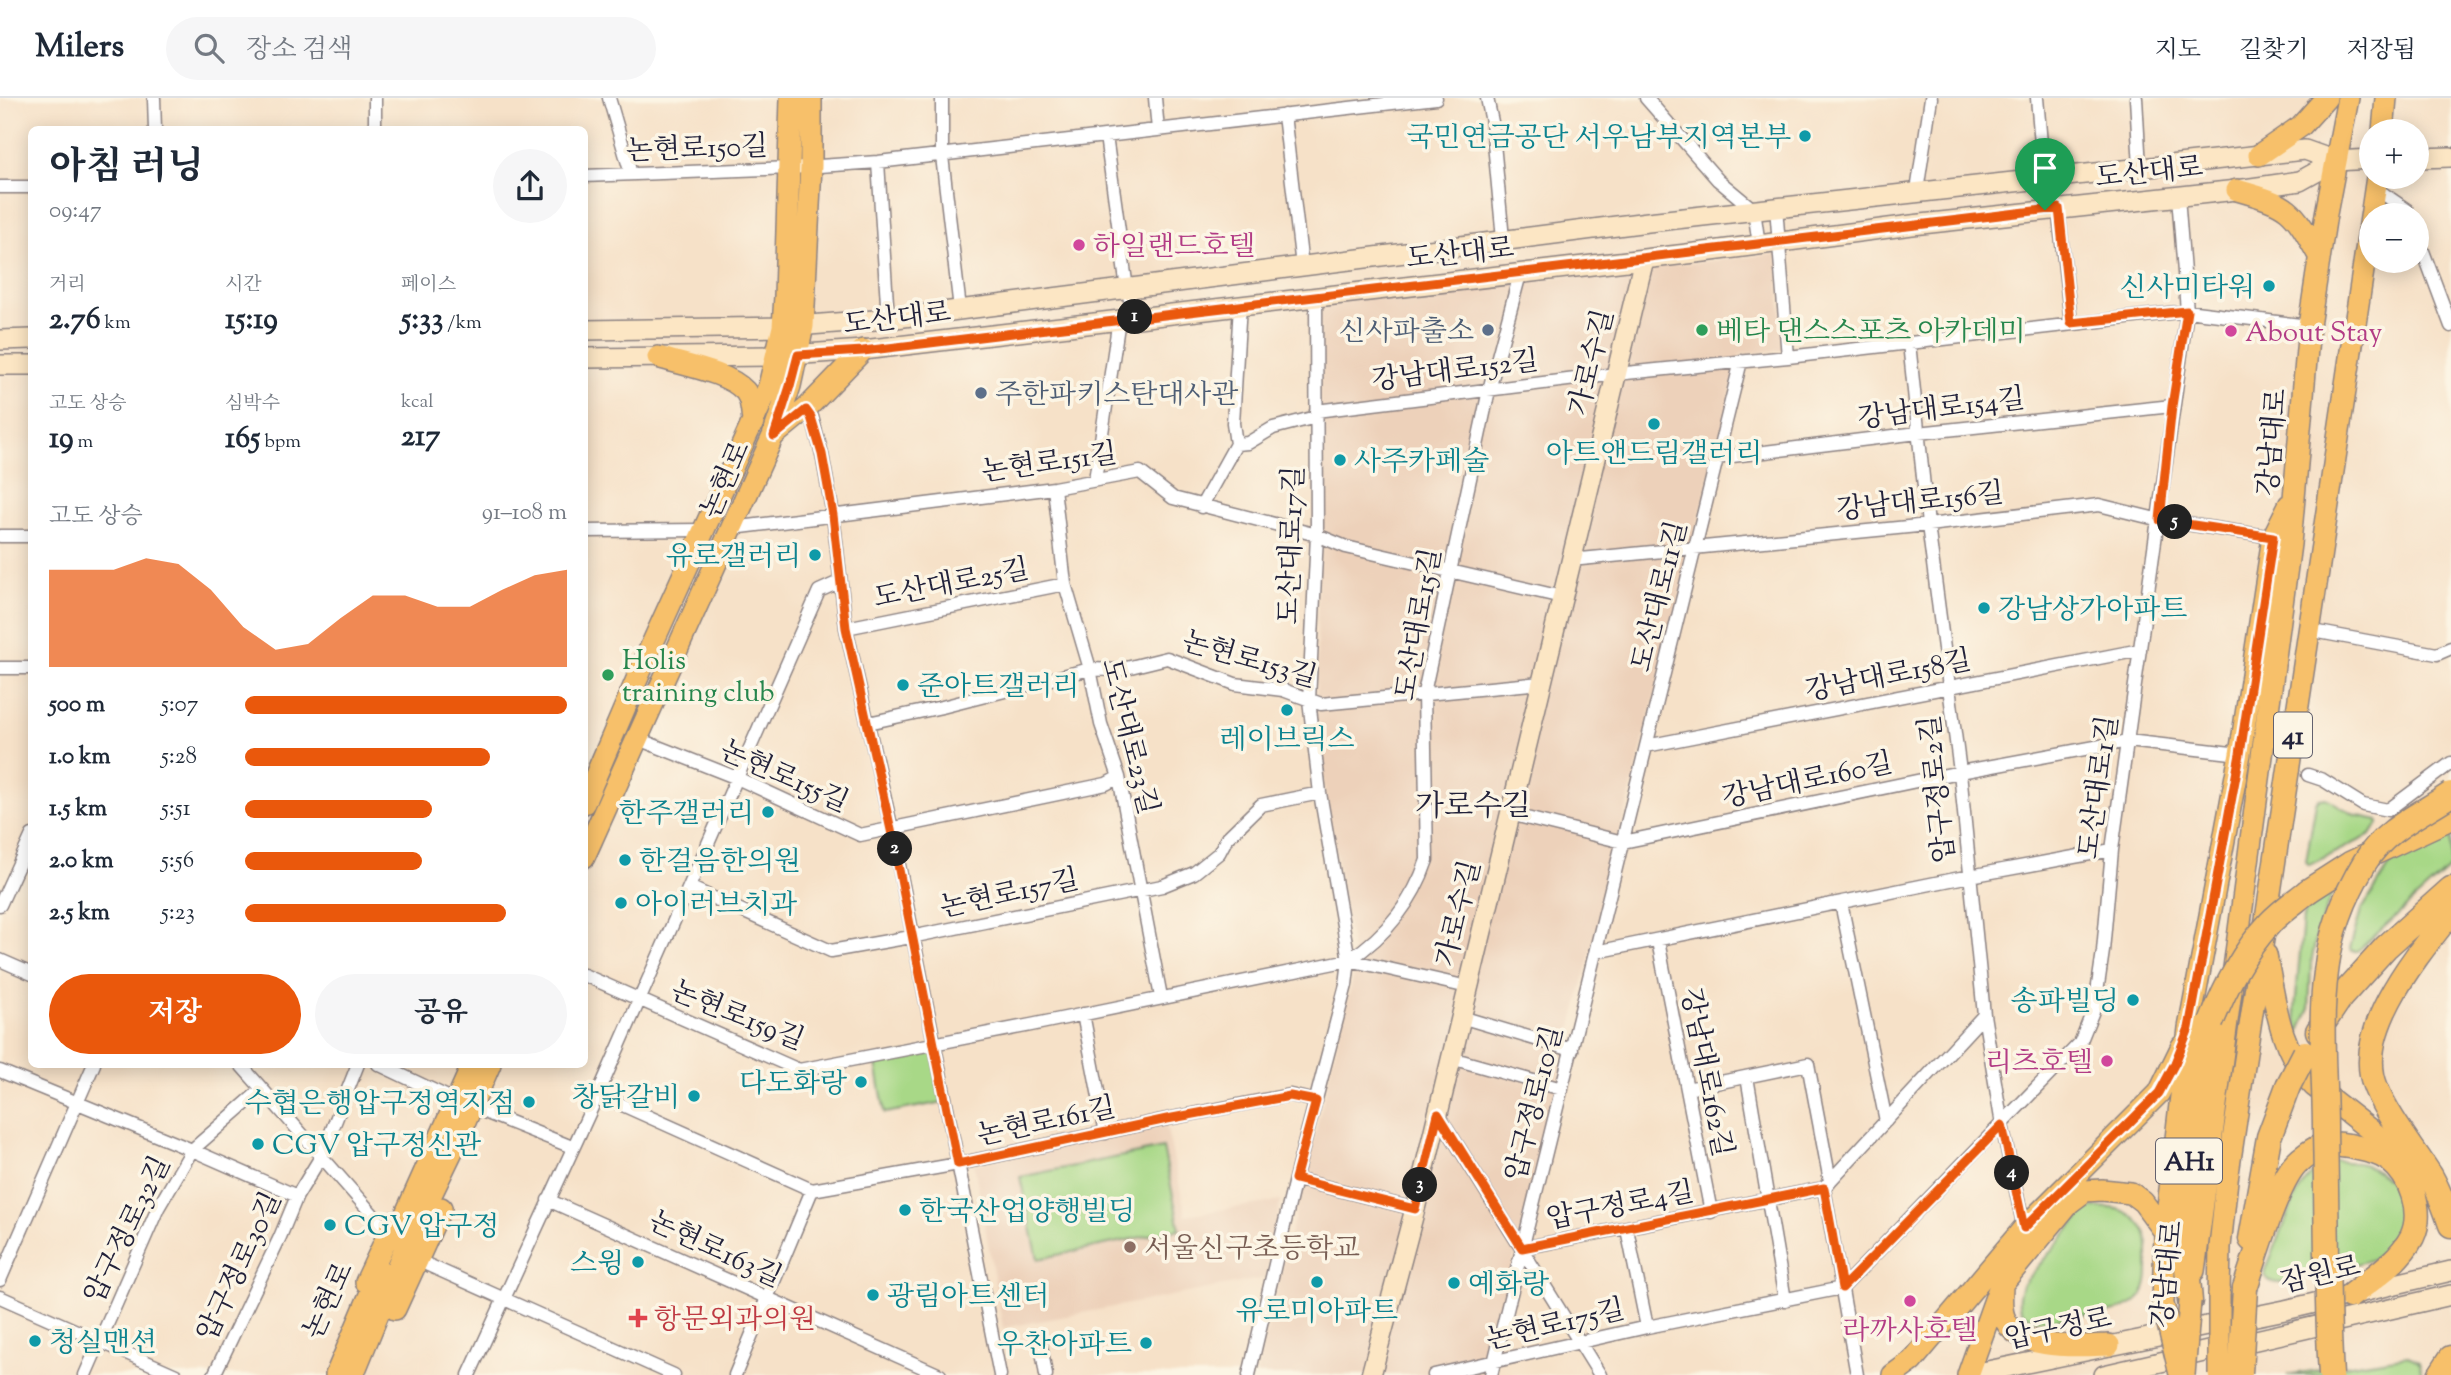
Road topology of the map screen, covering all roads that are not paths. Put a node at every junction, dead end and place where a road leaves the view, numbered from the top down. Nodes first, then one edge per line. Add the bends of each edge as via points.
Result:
1 (154, 98) edge
2 (375, 98) edge
3 (609, 98) edge
4 (791, 98) edge
5 (811, 98) edge
6 (943, 98) edge
7 (1155, 98) edge
8 (1436, 98) edge
9 (1487, 98) edge
10 (1646, 98) edge
11 (1931, 98) edge
12 (2037, 98) edge
13 (2136, 98) edge
14 (2326, 98) edge
15 (2348, 98) edge
16 (2386, 98) edge
17 (1284, 115) junction
18 (2384, 119) edge
19 (155, 126) edge
20 (375, 126) edge
21 (1158, 130) junction
22 (1106, 136) junction
23 (2259, 155) junction
24 (942, 156) junction
25 (2451, 157) edge
26 (2429, 158) edge
27 (2359, 160) edge
28 (878, 162) junction
29 (2336, 162) junction
30 (801, 167) junction
31 (2140, 168) junction
32 (631, 174) junction
33 (588, 176) edge
34 (2044, 178) junction
35 (0, 187) edge
36 (28, 187) edge
37 (2375, 189) edge
38 (2384, 189) edge
39 (2236, 190) junction
40 (1917, 191) junction
41 (2178, 196) junction
42 (2399, 203) edge
43 (1776, 208) junction
44 (2059, 208) junction
45 (1754, 210) junction
46 (1503, 239) junction
47 (1779, 242) junction
48 (1759, 245) junction
49 (2319, 256) junction
50 (1644, 259) junction
51 (1302, 266) junction
52 (2429, 267) edge
53 (1520, 274) junction
54 (1127, 289) junction
55 (1315, 297) junction
56 (1240, 305) junction
57 (960, 309) junction
58 (2187, 311) junction
59 (888, 318) junction
60 (1127, 318) junction
61 (2071, 323) junction
62 (793, 326) junction
63 (2308, 326) junction
64 (2451, 326) edge
65 (588, 330) edge
66 (28, 339) edge
67 (0, 340) edge
68 (1909, 343) junction
69 (863, 351) junction
70 (798, 355) junction
71 (776, 356) junction
72 (658, 357) junction
73 (1788, 357) junction
74 (588, 358) edge
75 (1741, 361) junction
76 (0, 365) edge
77 (28, 365) edge
78 (1616, 374) junction
79 (1489, 390) junction
80 (2172, 406) junction
81 (806, 410) junction
82 (1316, 414) junction
83 (753, 423) junction
84 (1918, 433) junction
85 (774, 436) junction
86 (1236, 444) junction
87 (1716, 458) junction
88 (1095, 480) junction
89 (1054, 488) junction
90 (2294, 494) junction
91 (1201, 507) junction
92 (833, 515) junction
93 (2160, 520) junction
94 (1928, 525) junction
95 (733, 528) junction
96 (704, 530) junction
97 (588, 531) edge
98 (1317, 535) junction
99 (28, 536) edge
100 (0, 537) edge
101 (2273, 537) junction
102 (1695, 549) junction
103 (1571, 560) junction
104 (1450, 571) junction
105 (839, 582) junction
106 (1065, 584) junction
107 (1562, 597) junction
108 (846, 628) junction
109 (2308, 630) junction
110 (2451, 649) edge
111 (2140, 650) junction
112 (0, 668) edge
113 (28, 668) edge
114 (1090, 669) junction
115 (1541, 683) junction
116 (1950, 687) junction
117 (1424, 693) junction
118 (1308, 701) junction
119 (868, 723) junction
120 (638, 739) junction
121 (2129, 741) junction
122 (1646, 746) junction
123 (2240, 754) junction
124 (2451, 763) edge
125 (1960, 772) junction
126 (2308, 775) dead end
127 (1119, 777) junction
128 (737, 778) junction
129 (588, 792) edge
130 (1320, 793) junction
131 (2451, 794) edge
132 (1510, 814) junction
133 (2451, 817) edge
134 (891, 830) junction
135 (1623, 842) junction
136 (28, 844) edge
137 (588, 848) edge
138 (2112, 850) junction
139 (1970, 876) junction
140 (689, 887) junction
141 (1140, 889) junction
142 (2451, 889) edge
143 (1841, 903) junction
144 (0, 905) edge
145 (2451, 912) edge
146 (911, 937) junction
147 (2262, 940) junction
148 (1658, 941) junction
149 (1596, 952) junction
150 (0, 960) edge
151 (1349, 960) junction
152 (28, 972) edge
153 (588, 977) edge
154 (1468, 987) junction
155 (1161, 997) junction
156 (639, 999) junction
157 (1083, 1014) junction
158 (1984, 1015) junction
159 (1461, 1017) junction
160 (2200, 1025) junction
161 (934, 1044) junction
162 (1572, 1050) junction
163 (1451, 1058) junction
164 (92, 1068) edge
165 (243, 1068) edge
166 (356, 1068) edge
167 (386, 1068) edge
168 (472, 1068) edge
169 (488, 1068) edge
170 (0, 1072) edge
171 (1747, 1077) junction
172 (1562, 1089) junction
173 (1687, 1089) junction
174 (261, 1090) junction
175 (598, 1094) junction
176 (1316, 1101) junction
177 (76, 1103) junction
178 (465, 1104) junction
179 (1438, 1114) junction
180 (1886, 1121) junction
181 (2002, 1125) junction
182 (1106, 1133) junction
183 (448, 1142) junction
184 (572, 1147) junction
185 (192, 1150) junction
186 (322, 1155) junction
187 (438, 1164) junction
188 (958, 1164) junction
189 (2432, 1178) junction
190 (1295, 1179) junction
191 (1827, 1185) junction
192 (812, 1191) junction
193 (297, 1196) junction
194 (548, 1200) junction
195 (1769, 1200) junction
196 (1415, 1209) junction
197 (1711, 1212) junction
198 (2451, 1225) edge
199 (2024, 1228) junction
200 (1627, 1229) junction
201 (2165, 1232) junction
202 (389, 1233) junction
203 (1522, 1248) junction
204 (417, 1261) junction
205 (2451, 1271) edge
206 (0, 1280) edge
207 (2002, 1284) junction
208 (1842, 1288) junction
209 (2245, 1288) junction
210 (2451, 1295) edge
211 (2350, 1296) junction
212 (0, 1297) edge
213 (505, 1298) junction
214 (767, 1298) junction
215 (1785, 1300) junction
216 (2190, 1301) junction
217 (1647, 1327) junction
218 (2202, 1327) joint
219 (1040, 1339) dead end
220 (100, 1342) junction
221 (1581, 1343) junction
222 (2109, 1345) junction
223 (2206, 1352) joint
224 (2451, 1358) edge
225 (1493, 1369) edge
226 (2233, 1374) edge
227 (85, 1375) edge
228 (176, 1375) edge
229 (214, 1375) edge
230 (323, 1375) edge
231 (336, 1375) edge
232 (353, 1375) edge
233 (366, 1375) edge
234 (469, 1375) edge
235 (674, 1375) edge
236 (736, 1375) edge
237 (940, 1375) edge
238 (1000, 1375) edge
239 (1046, 1375) edge
240 (1249, 1375) edge
241 (1371, 1375) edge
242 (1434, 1375) edge
243 (1600, 1375) edge
244 (1857, 1375) edge
245 (1893, 1375) edge
246 (1968, 1375) edge
247 (2104, 1375) edge
248 (2182, 1375) edge
249 (2332, 1375) edge
250 (2441, 1375) edge

1 - 19 street
2 - 20 street
3 - 32 street
4 - 30 main road, 논현로
5 - 30 main road, 논현로
6 - 24 street
7 - 21 street
8 - 17 street, 논현로150길
9 - 46 street
10 - 45 street via 1718,180
11 - 40 street
12 - 34 street
13 - 31 street
14 - 23 main road via 2301,126
15 - 29 main road, 강남대로
16 - 18 main road
17 - 21 street, 논현로150길
17 - 51 street
21 - 22 street, 논현로150길
22 - 24 street, 논현로150길
22 - 54 street
23 - 29 main road, 도산대로 via 2305,150
23 - 31 main road, 도산대로
24 - 28 street, 논현로150길
24 - 57 street
25 - 26 main road
27 - 29 main road, 도산대로
28 - 30 street, 논현로150길
28 - 59 street
29 - 39 main road, 도산대로 via 2300,181
29 - 49 main road, 강남대로
30 - 32 street, 논현로150길
30 - 62 main road, 논현로
31 - 34 main road, 도산대로
32 - 33 street, 논현로150길
34 - 40 main road, 도산대로
35 - 36 street
37 - 109 main road, 강남대로 / 41
38 - 42 street
39 - 41 main road, 도산대로
39 - 49 main road via 2286,208 2300,221
40 - 43 main road, 도산대로
41 - 44 main road, 도산대로
41 - 58 street, 도산대로1길
43 - 45 main road, 도산대로
43 - 47 street
44 - 47 main road, 도산대로
44 - 61 street
45 - 46 main road, 도산대로
45 - 48 street
46 - 51 main road, 도산대로
47 - 48 main road, 도산대로
47 - 73 street
48 - 50 main road, 도산대로
49 - 63 main road, 강남대로
50 - 53 main road, 도산대로
50 - 78 main road, 가로수길
51 - 54 main road, 도산대로
52 - 64 street
53 - 55 main road, 도산대로
53 - 79 street, 도산대로15길
54 - 57 main road, 도산대로
54 - 60 street
55 - 56 main road, 도산대로
55 - 82 street, 도산대로17길
56 - 60 main road, 도산대로
56 - 86 street via 1233,423
57 - 59 main road, 도산대로
58 - 61 street, 강남대로152길
58 - 63 street, 강남대로152길
58 - 80 street, 도산대로1길
59 - 62 main road, 도산대로
60 - 69 main road, 도산대로
60 - 88 street
61 - 68 street, 강남대로152길
62 - 65 main road, 도산대로
62 - 70 main road, 논현로
62 - 71 main road, 논현로
63 - 90 main road, 강남대로
66 - 67 main road
68 - 73 street, 강남대로152길
68 - 84 street, 압구정로2길
69 - 70 main road, 도산대로
69 - 81 main road
70 - 71 main road, 도산대로
70 - 85 main road, 논현로
71 - 72 main road, 도산대로
71 - 83 main road, 논현로
72 - 74 main road, 도산대로
72 - 83 main road via 726,378 745,391
73 - 75 street, 강남대로152길
75 - 78 street, 강남대로152길
75 - 87 street, 도산대로11길
76 - 77 main road
78 - 79 street, 강남대로152길
78 - 103 main road, 가로수길
79 - 82 street, 강남대로152길
79 - 104 street, 도산대로15길
80 - 84 street, 강남대로154길
80 - 93 street, 도산대로1길
81 - 85 main road
81 - 92 street, 도산대로25길 via 822,454
82 - 86 street, 강남대로152길
82 - 98 street, 도산대로17길
83 - 96 main road, 논현로
84 - 87 street, 강남대로154길
84 - 94 street, 압구정로2길
85 - 95 main road, 논현로
86 - 91 street
87 - 102 street, 도산대로11길
88 - 89 street, 논현로151길
88 - 91 street, 논현로151길 via 1140,472 1173,498
89 - 92 street, 논현로151길
89 - 106 street, 도산대로23길
90 - 101 main road
90 - 216 main road, 강남대로
91 - 98 street, 논현로151길
92 - 95 street, 논현로151길
92 - 105 street, 도산대로25길
93 - 94 street, 강남대로156길 via 2099,505
93 - 101 street, 강남대로156길
93 - 111 street, 도산대로1길
94 - 102 street, 강남대로156길
94 - 116 street, 압구정로2길
95 - 120 main road, 논현로
96 - 97 street
96 - 129 main road, 논현로
98 - 104 street, 논현로151길 via 1346,547
98 - 118 street, 도산대로17길
99 - 100 street
101 - 123 main road
102 - 103 street, 강남대로156길
102 - 122 street, 도산대로11길
103 - 107 main road, 가로수길
104 - 107 street, 논현로151길
104 - 117 street, 도산대로15길
105 - 108 street, 도산대로25길
105 - 128 street via 819,591
106 - 108 street, 도산대로25길
106 - 114 street, 도산대로23길
107 - 115 main road, 가로수길
108 - 119 street, 도산대로25길
109 - 110 street via 2437,654
109 - 147 main road, 강남대로 / 41
111 - 116 street, 강남대로158길
111 - 121 street, 도산대로1길
112 - 113 street
114 - 118 street, 논현로153길 via 1118,670 1167,658 1235,684 1283,690
114 - 119 street, 논현로153길
114 - 127 street, 도산대로23길 via 1101,724
115 - 117 street, 논현로153길
115 - 132 main road, 가로수길
116 - 122 street, 강남대로158길
116 - 125 street, 압구정로2길
117 - 118 street, 논현로153길 via 1321,704
117 - 151 street, 도산대로15길 via 1427,860 1420,881 1397,915 1368,947
118 - 130 street, 도산대로17길
119 - 134 street, 도산대로25길
120 - 128 street, 논현로155길
120 - 137 main road, 논현로
121 - 123 street, 강남대로160길
121 - 125 street, 강남대로160길
121 - 138 street, 도산대로1길
122 - 135 street, 도산대로11길
123 - 160 main road
124 - 126 street via 2388,810 2363,805
125 - 135 street, 강남대로160길
125 - 139 street, 압구정로2길
127 - 134 street, 논현로155길 via 1106,784
127 - 141 street, 도산대로23길
128 - 134 street, 논현로155길 via 860,835
128 - 140 street
130 - 141 street, 논현로157길 via 1261,805 1227,838 1219,853 1194,873 1163,886
130 - 151 street, 도산대로17길
131 - 249 highway, bridge via 2389,834 2365,861 2342,908 2325,972
132 - 135 street, 강남대로160길
132 - 154 main road, 가로수길
133 - 160 highway, AH1, bridge via 2350,864 2308,891 2271,922 2247,951
134 - 146 street, 도산대로25길
135 - 149 street, 압구정로10길
136 - 144 street
138 - 139 street
138 - 181 street, 도산대로1길 via 2103,951 2090,1021 2080,1042
139 - 143 street
139 - 158 street, 압구정로2길
140 - 146 street, 논현로157길 via 831,951
140 - 156 street
141 - 146 street, 논현로157길
141 - 155 street, 도산대로23길
142 - 209 highway, AH1, bridge via 2386,947 2340,998 2305,1053 2269,1137
143 - 148 street
143 - 180 street
145 - 189 highway via 2392,996 2374,1037 2371,1058 2376,1091
146 - 161 street, 도산대로25길
147 - 189 main road via 2284,1039 2302,1074
147 - 226 main road, 강남대로 / 41, bridge via 2220,1247 2219,1294
148 - 149 street
148 - 173 street, 강남대로162길
149 - 162 street, 압구정로10길
150 - 152 street
151 - 154 street, 논현로159길
151 - 155 street, 논현로159길
151 - 176 street, 도산대로17길
153 - 156 street, 논현로159길
154 - 159 main road, 가로수길
155 - 157 street, 논현로159길
156 - 161 street, 논현로159길 via 799,1070
156 - 175 street
157 - 161 street, 논현로159길
157 - 182 street
158 - 180 street
158 - 181 street, 압구정로2길
159 - 162 street
159 - 163 main road, 가로수길
160 - 199 main road via 2159,1093
160 - 201 main road
160 - 216 highway, AH1 via 2201,1066 2182,1211
161 - 188 street, 도산대로25길
162 - 172 street, 압구정로10길
163 - 172 street
163 - 179 main road, 가로수길
164 - 177 street
165 - 174 street
166 - 186 street, 압구정로30길
167 - 178 street
168 - 178 main road, 논현로
169 - 178 main road, 논현로
170 - 177 street
171 - 173 street
171 - 191 street via 1808,1064
171 - 195 street
172 - 203 street, 압구정로10길
173 - 197 street, 강남대로162길
174 - 185 street, 압구정로32길
174 - 186 street
175 - 184 street
175 - 192 street
176 - 182 street, 논현로161길 via 1290,1096
176 - 190 street, 도산대로17길
177 - 185 street
177 - 206 street
178 - 183 main road, 논현로
178 - 184 street
179 - 196 main road, 가로수길
179 - 203 street
180 - 191 street
181 - 199 street, 압구정로2길
181 - 208 street, 도산대로1길
182 - 188 street, 논현로161길
183 - 187 main road, 논현로
183 - 202 main road, 논현로 via 426,1152
183 - 204 main road, 논현로 via 459,1169
184 - 194 street
185 - 193 street
185 - 220 street, 압구정로32길 via 158,1208
186 - 193 street, 압구정로30길
186 - 202 street
187 - 231 main road, 논현로 via 388,1252
187 - 232 main road, 논현로
188 - 192 street, 논현로161길
188 - 238 street, 도산대로25길
189 - 198 highway
190 - 196 street
190 - 240 street, 도산대로17길
191 - 195 street, 압구정로4길
191 - 208 street
192 - 214 street
193 - 229 street, 압구정로30길
194 - 213 street
194 - 214 street, 논현로163길
195 - 197 street, 압구정로4길
195 - 215 street
196 - 241 main road, 가로수길
197 - 200 street, 압구정로4길
199 - 245 main road via 1912,1361
200 - 203 street, 압구정로4길
200 - 217 street, 논현로175길
201 - 207 main road via 2131,1193 2085,1191 2069,1203
201 - 248 main road, bridge via 2163,1304
202 - 230 main road, 논현로
203 - 221 street
203 - 225 street, 압구정로10길
204 - 213 street
204 - 233 main road, 논현로
205 - 211 main road, 잠원로
207 - 222 main road via 2005,1320 2017,1334 2050,1344
207 - 246 main road
208 - 215 street, 논현로175길
208 - 244 street
209 - 211 highway via 2269,1219 2295,1165 2323,1146 2342,1145 2371,1150 2390,1160 2410,1188 2417,1217 2405,1248
209 - 226 highway, AH1, bridge
210 - 223 main road, 잠원로
211 - 218 main road, 잠원로
212 - 220 street
213 - 234 street
213 - 235 street
214 - 236 street
214 - 237 street, 논현로163길
215 - 217 street, 논현로175길
216 - 248 main road, 강남대로, bridge
217 - 221 street, 논현로175길
218 - 222 main road, 압구정로
219 - 239 street
220 - 227 street, 압구정로32길
220 - 228 street
221 - 225 street, 논현로175길
221 - 243 street
222 - 246 main road, 압구정로
223 - 247 main road, 압구정로
224 - 250 highway
225 - 242 street, 논현로175길

